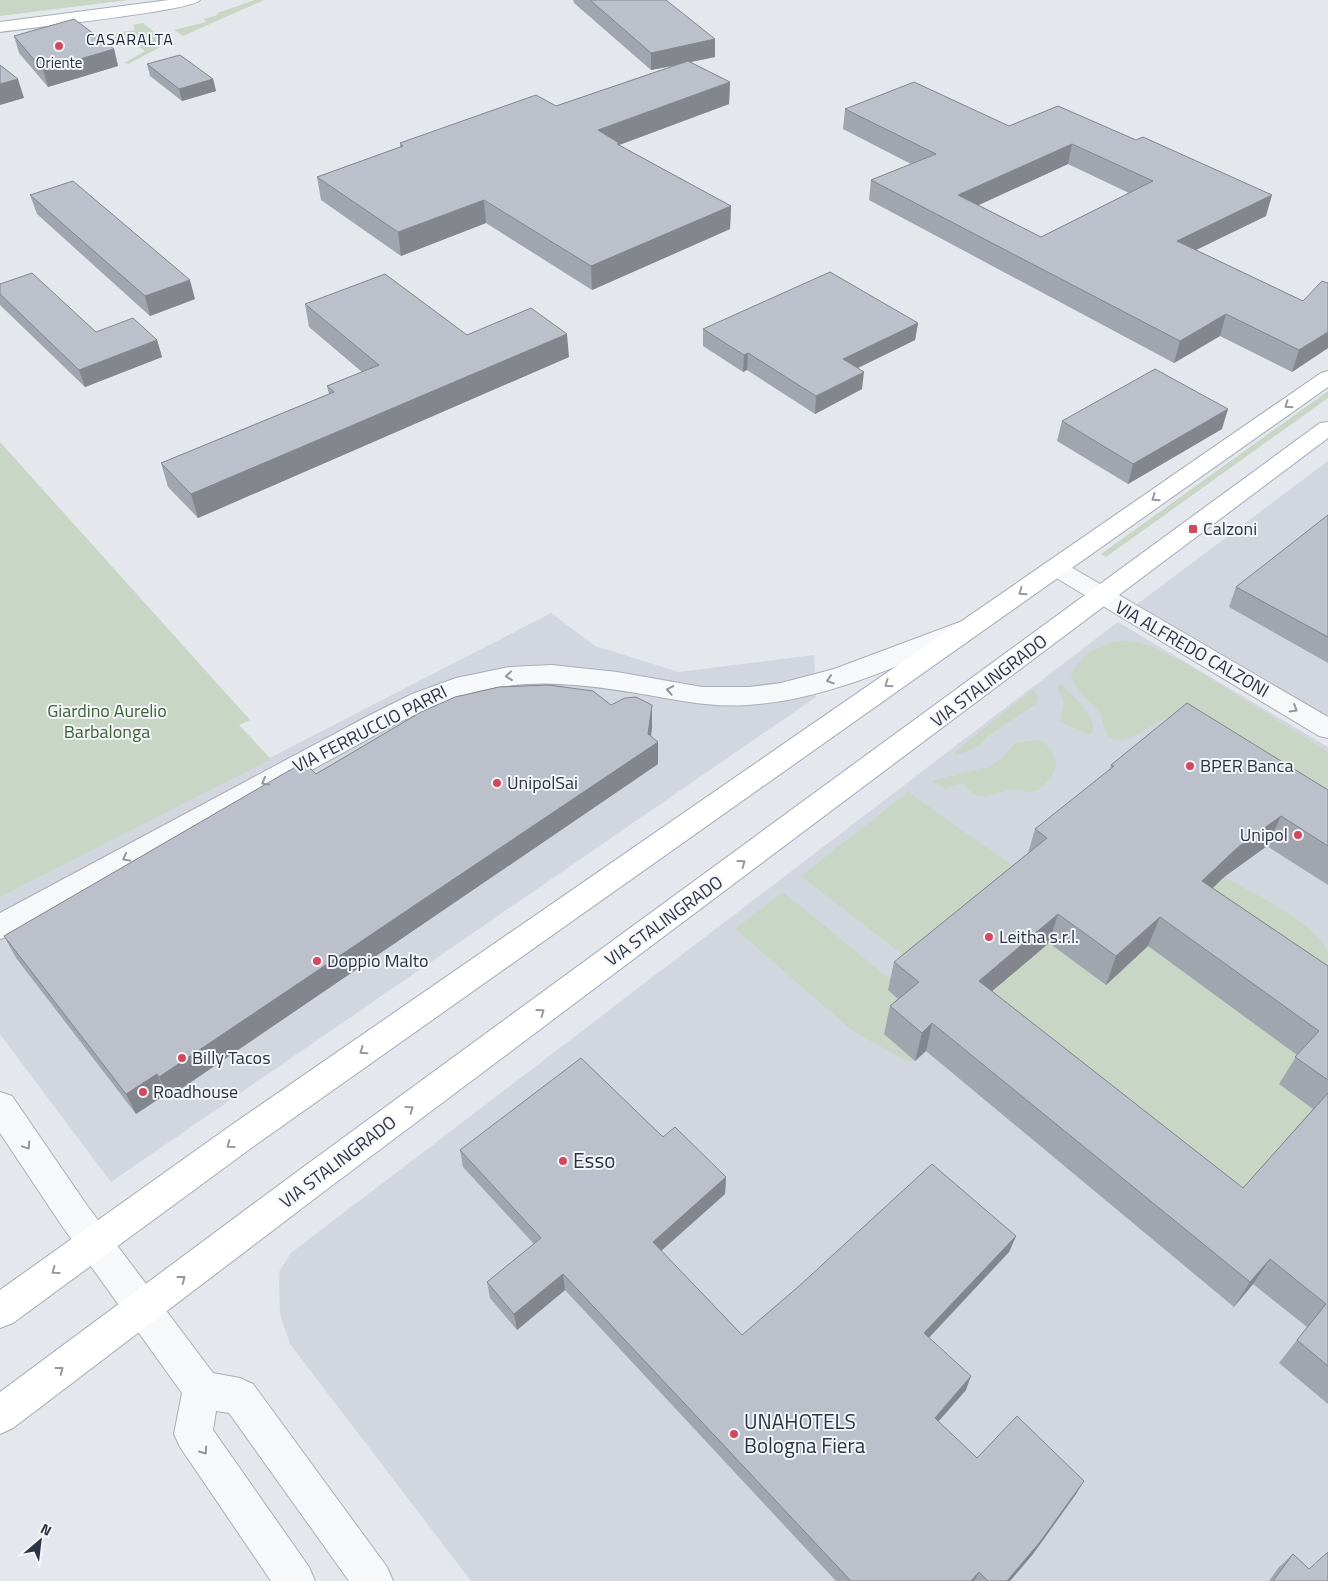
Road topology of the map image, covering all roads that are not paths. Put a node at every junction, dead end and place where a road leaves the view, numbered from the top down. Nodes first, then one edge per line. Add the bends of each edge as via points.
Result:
1 (192, 0) edge
2 (0, 27) edge
3 (1328, 377) edge
4 (1328, 428) edge
5 (1056, 568) junction
6 (1103, 597) junction
7 (973, 624) junction
8 (1328, 729) edge
9 (0, 927) edge
10 (0, 1106) edge
11 (94, 1242) junction
12 (142, 1308) junction
13 (0, 1311) edge
14 (202, 1389) junction
15 (0, 1415) edge
16 (295, 1581) edge
17 (373, 1581) edge

1 - 2 main road
3 -> 5 main road
4 - 6 main road, VIA STALINGRADO
5 - 6 street, VIA ALFREDO CALZONI
5 -> 7 main road
6 -> 8 street, VIA ALFREDO CALZONI
12 -> 6 main road, VIA STALINGRADO
7 -> 9 street, VIA FERRUCCIO PARRI via 870,667 804,688 765,694 713,697 594,678 542,675 514,675 458,685 425,698 282,773
7 -> 11 main road
10 -> 11 street
11 - 12 street
11 -> 13 main road
12 - 14 street
15 -> 12 main road, VIA STALINGRADO
14 -> 16 street via 193,1434
14 - 17 street via 240,1398

